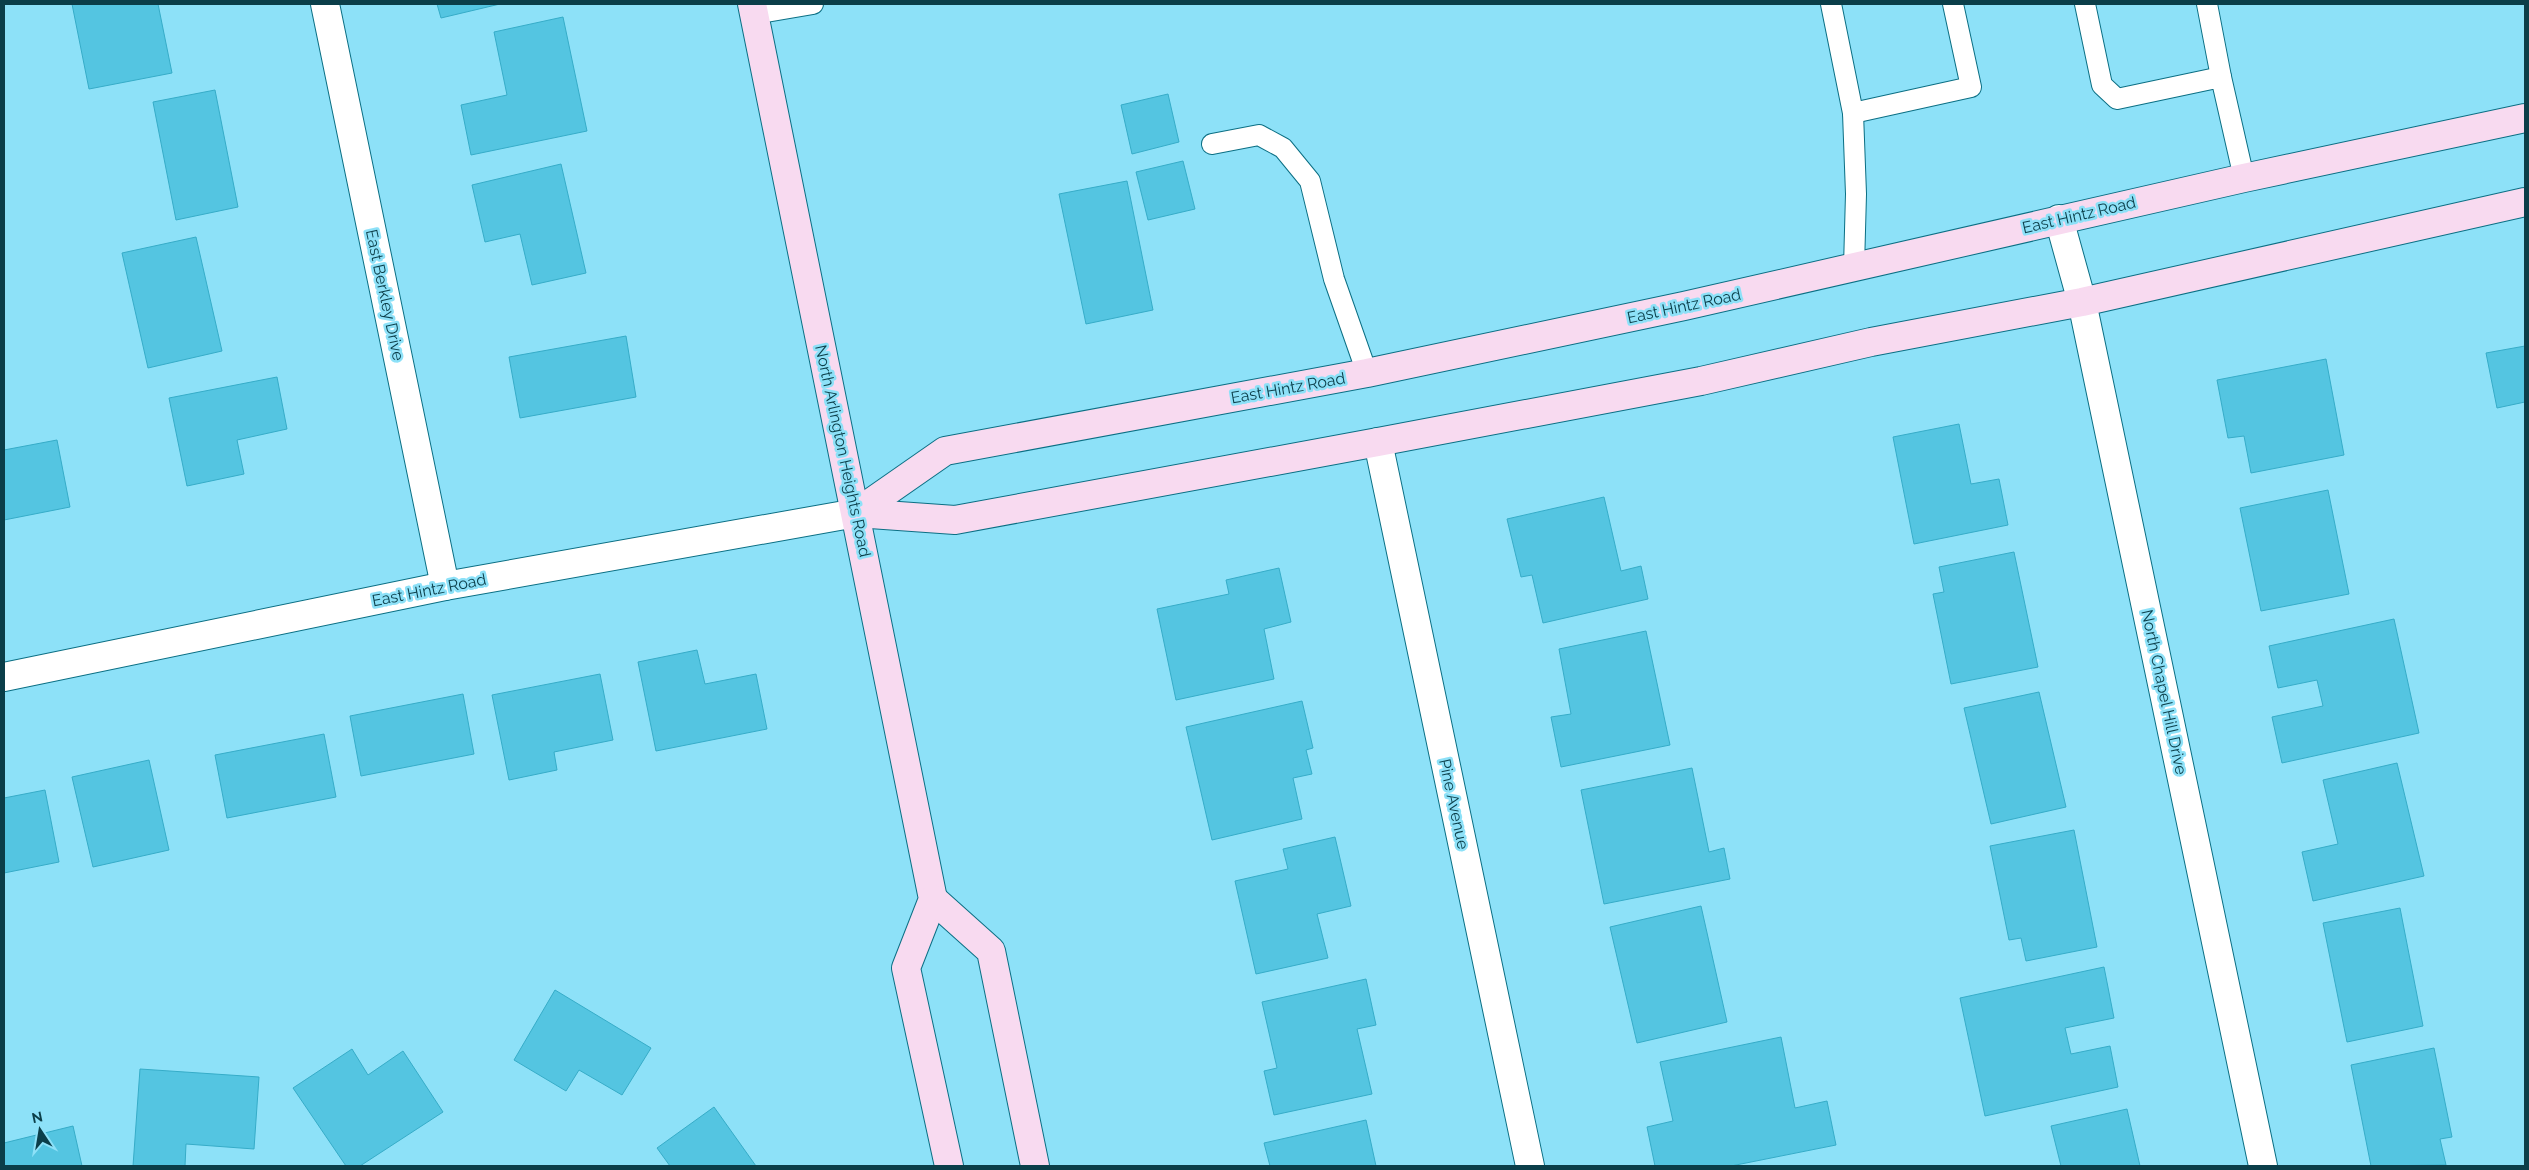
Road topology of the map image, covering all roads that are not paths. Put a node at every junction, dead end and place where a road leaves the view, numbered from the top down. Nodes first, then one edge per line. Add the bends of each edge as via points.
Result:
1 (325, 4) edge
2 (813, 4) edge
3 (1831, 4) edge
4 (1953, 4) edge
5 (2085, 4) edge
6 (2207, 4) edge
7 (753, 9) edge
8 (2221, 77) junction
9 (1853, 113) junction
10 (2525, 118) edge
11 (1212, 144) dead end
12 (2244, 178) junction
13 (2525, 202) edge
14 (2059, 219) junction
15 (1854, 267) junction
16 (2082, 302) junction
17 (1367, 373) junction
18 (1378, 442) junction
19 (856, 512) junction
20 (445, 586) junction
21 (4, 676) edge
22 (933, 899) junction
23 (949, 1166) edge
24 (1035, 1166) edge
25 (1530, 1166) edge
26 (2263, 1166) edge

1 - 20 street, East Berkley Drive
2 - 7 lane
3 - 9 lane
4 - 9 lane via 1971,88
5 - 8 lane via 2102,84 2117,99
6 - 8 lane
7 - 19 main road, North Arlington Heights Road
8 - 12 lane
9 - 15 lane
10 - 12 main road, East Hintz Road
11 - 17 lane via 1259,134 1283,148 1310,181 1334,279
12 - 14 main road, East Hintz Road
13 - 16 main road, East Hintz Road
14 - 15 main road, East Hintz Road
14 - 16 street, North Chapel Hill Drive
15 - 17 main road, East Hintz Road
16 - 18 main road, East Hintz Road via 1871,342 1701,381
16 - 26 street, North Chapel Hill Drive
17 - 19 main road, East Hintz Road via 945,451
18 - 19 main road, East Hintz Road via 956,520
18 - 25 street, Pine Avenue
19 - 20 street, East Hintz Road
19 - 22 main road, North Arlington Heights Road
20 - 21 street, East Hintz Road
22 - 23 main road via 906,968
22 - 24 main road via 991,951

